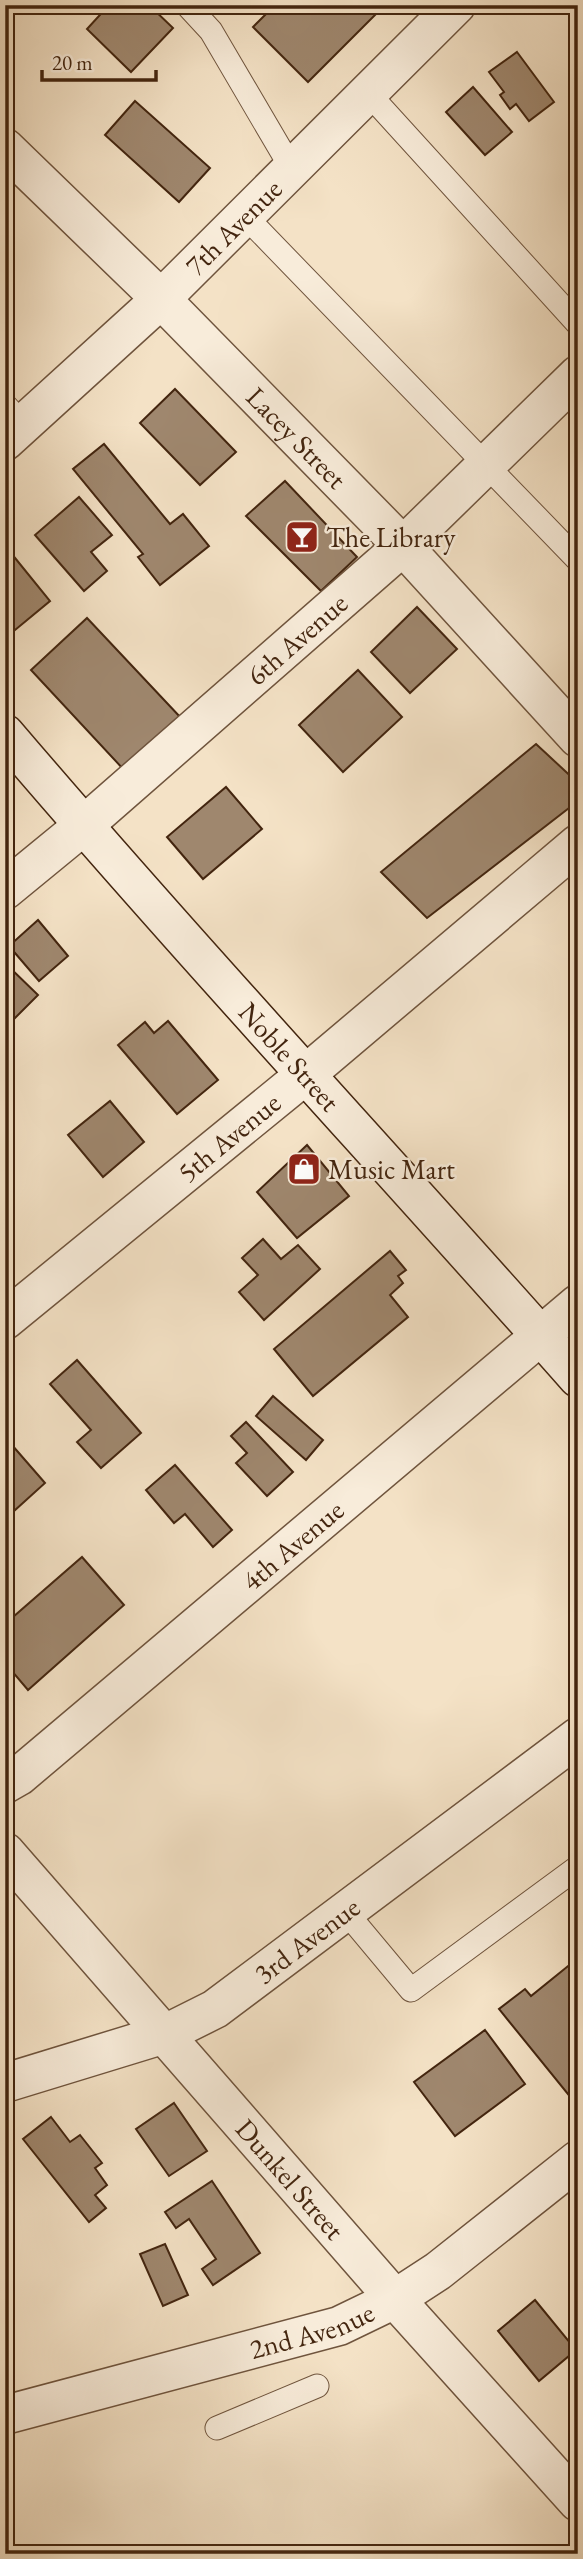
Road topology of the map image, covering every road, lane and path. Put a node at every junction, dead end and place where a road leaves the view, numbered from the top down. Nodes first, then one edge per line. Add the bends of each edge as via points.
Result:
1 (187, 5) edge
2 (456, 5) edge
3 (368, 93) junction
4 (5, 148) edge
5 (292, 169) junction
6 (245, 216) junction
7 (161, 299) junction
8 (578, 324) edge
9 (573, 390) edge
10 (11, 423) edge
11 (485, 466) junction
12 (403, 546) junction
13 (578, 560) edge
14 (5, 734) edge
15 (578, 738) edge
16 (83, 826) junction
17 (578, 844) edge
18 (5, 890) edge
19 (305, 1075) junction
20 (578, 1304) edge
21 (5, 1320) edge
22 (541, 1337) junction
23 (578, 1378) edge
24 (578, 1737) edge
25 (5, 1784) edge
26 (5, 1852) edge
27 (578, 1867) edge
28 (345, 1911) junction
29 (165, 2034) junction
30 (5, 2083) edge
31 (578, 2160) edge
32 (395, 2299) junction
33 (317, 2386) dead end
34 (5, 2415) edge
35 (217, 2428) dead end
36 (578, 2502) edge

1 - 5 lane via 211,31
2 - 3 street, 7th Avenue
3 - 5 street, 7th Avenue
3 - 8 lane
4 - 7 street, Lacey Street
5 - 6 street, 7th Avenue
6 - 7 street, 7th Avenue
6 - 11 lane
7 - 10 street, 7th Avenue
7 - 12 street, Lacey Street
9 - 11 street, 6th Avenue
11 - 12 street, 6th Avenue
11 - 13 lane
12 - 15 street, Lacey Street
12 - 16 street, 6th Avenue
14 - 16 street, Noble Street
16 - 18 street, 6th Avenue
16 - 19 street, Noble Street
17 - 19 street, 5th Avenue
19 - 21 street, 5th Avenue
19 - 22 street, Noble Street
20 - 22 street, 4th Avenue
22 - 23 street, Noble Street
22 - 25 street, 4th Avenue
24 - 28 street, 3rd Avenue
26 - 29 street, Dunkel Street
27 - 28 lane via 411,1990
28 - 29 street, 3rd Avenue via 215,2009
29 - 30 street, 3rd Avenue
29 - 32 street, Dunkel Street
31 - 32 street, 2nd Avenue via 438,2271
32 - 34 street, 2nd Avenue via 339,2326
32 - 36 street, Dunkel Street
33 - 35 lane

